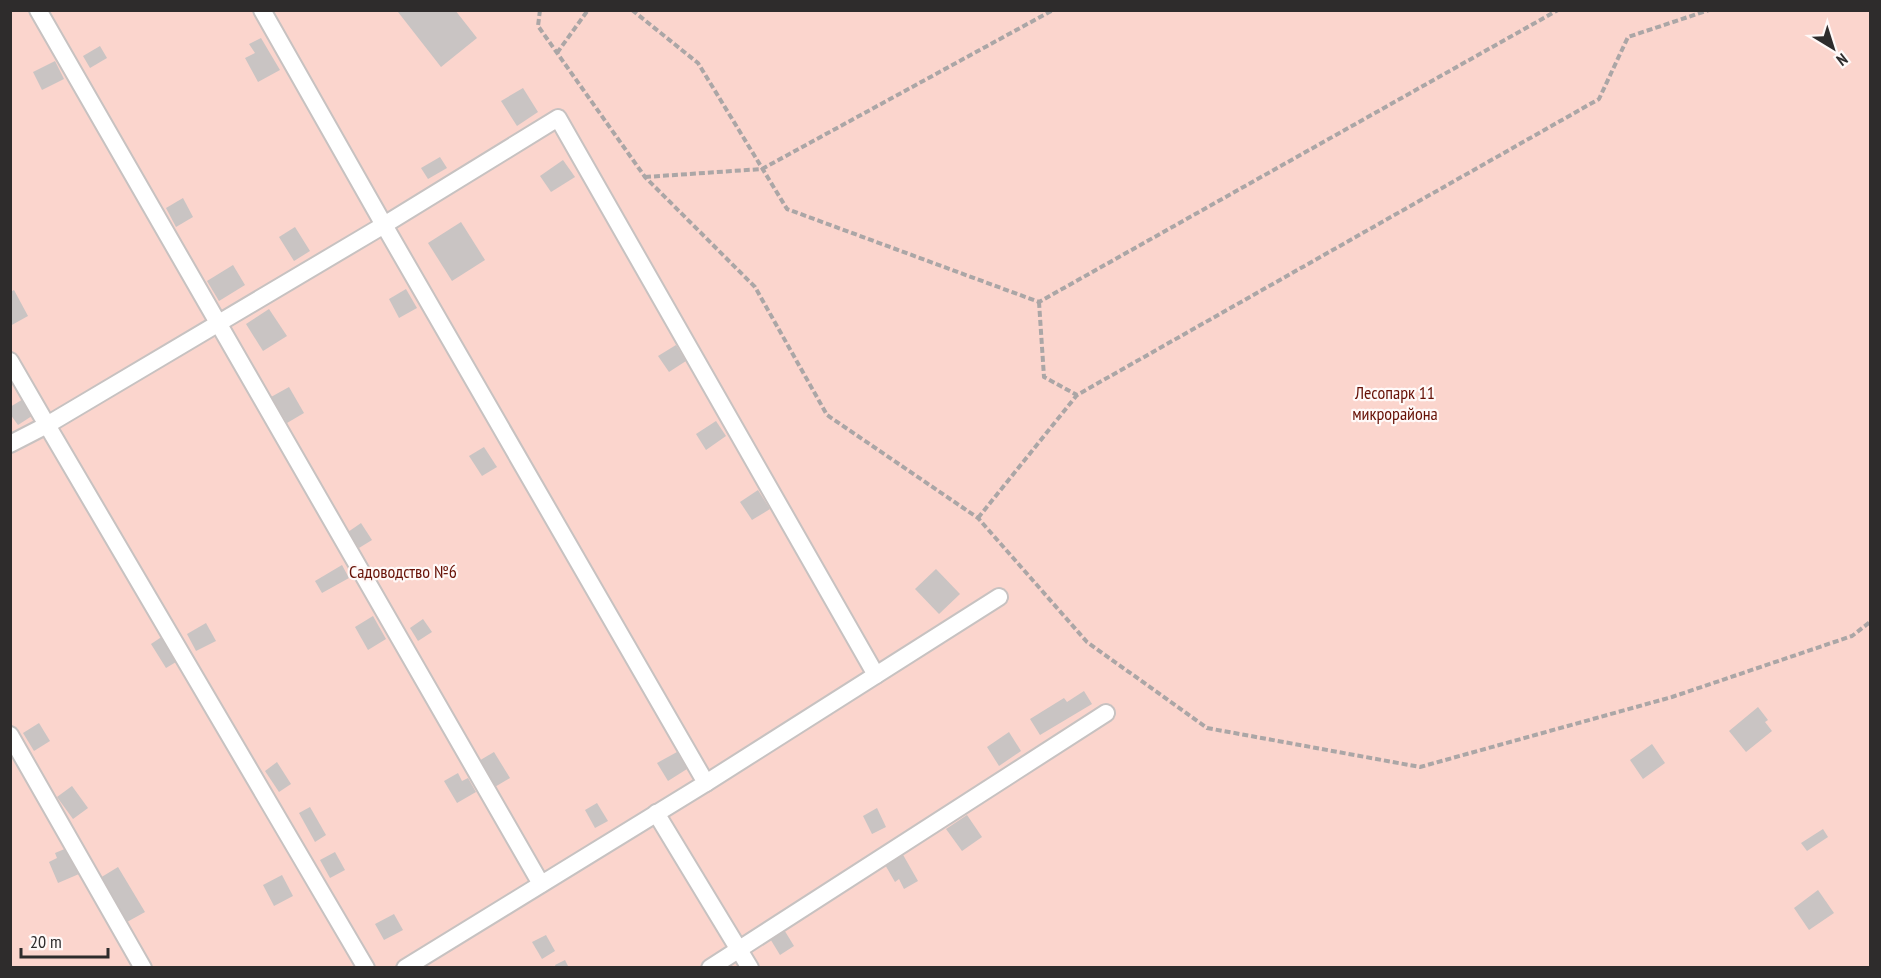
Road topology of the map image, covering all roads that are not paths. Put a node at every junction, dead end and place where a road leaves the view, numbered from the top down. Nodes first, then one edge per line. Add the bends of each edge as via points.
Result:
1 (38, 10) edge
2 (262, 10) edge
3 (384, 225) junction
4 (220, 324) junction
5 (10, 361) edge
6 (46, 425) junction
7 (10, 444) edge
8 (999, 597) dead end
9 (876, 675) junction
10 (1106, 713) dead end
11 (10, 735) edge
12 (706, 783) junction
13 (656, 813) junction
14 (541, 884) junction
15 (740, 950) junction
16 (143, 968) edge
17 (366, 968) edge
18 (405, 968) edge
19 (710, 968) edge
20 (750, 968) edge

1 - 4 lane
2 - 3 lane
3 - 4 lane
3 - 9 lane via 558,118
3 - 12 lane
4 - 6 lane
4 - 14 lane
5 - 6 lane
6 - 7 lane
6 - 17 lane
8 - 9 lane
9 - 12 lane
10 - 15 lane
11 - 16 lane
12 - 13 lane
13 - 14 lane
13 - 15 lane
14 - 18 lane
15 - 19 lane
15 - 20 lane

